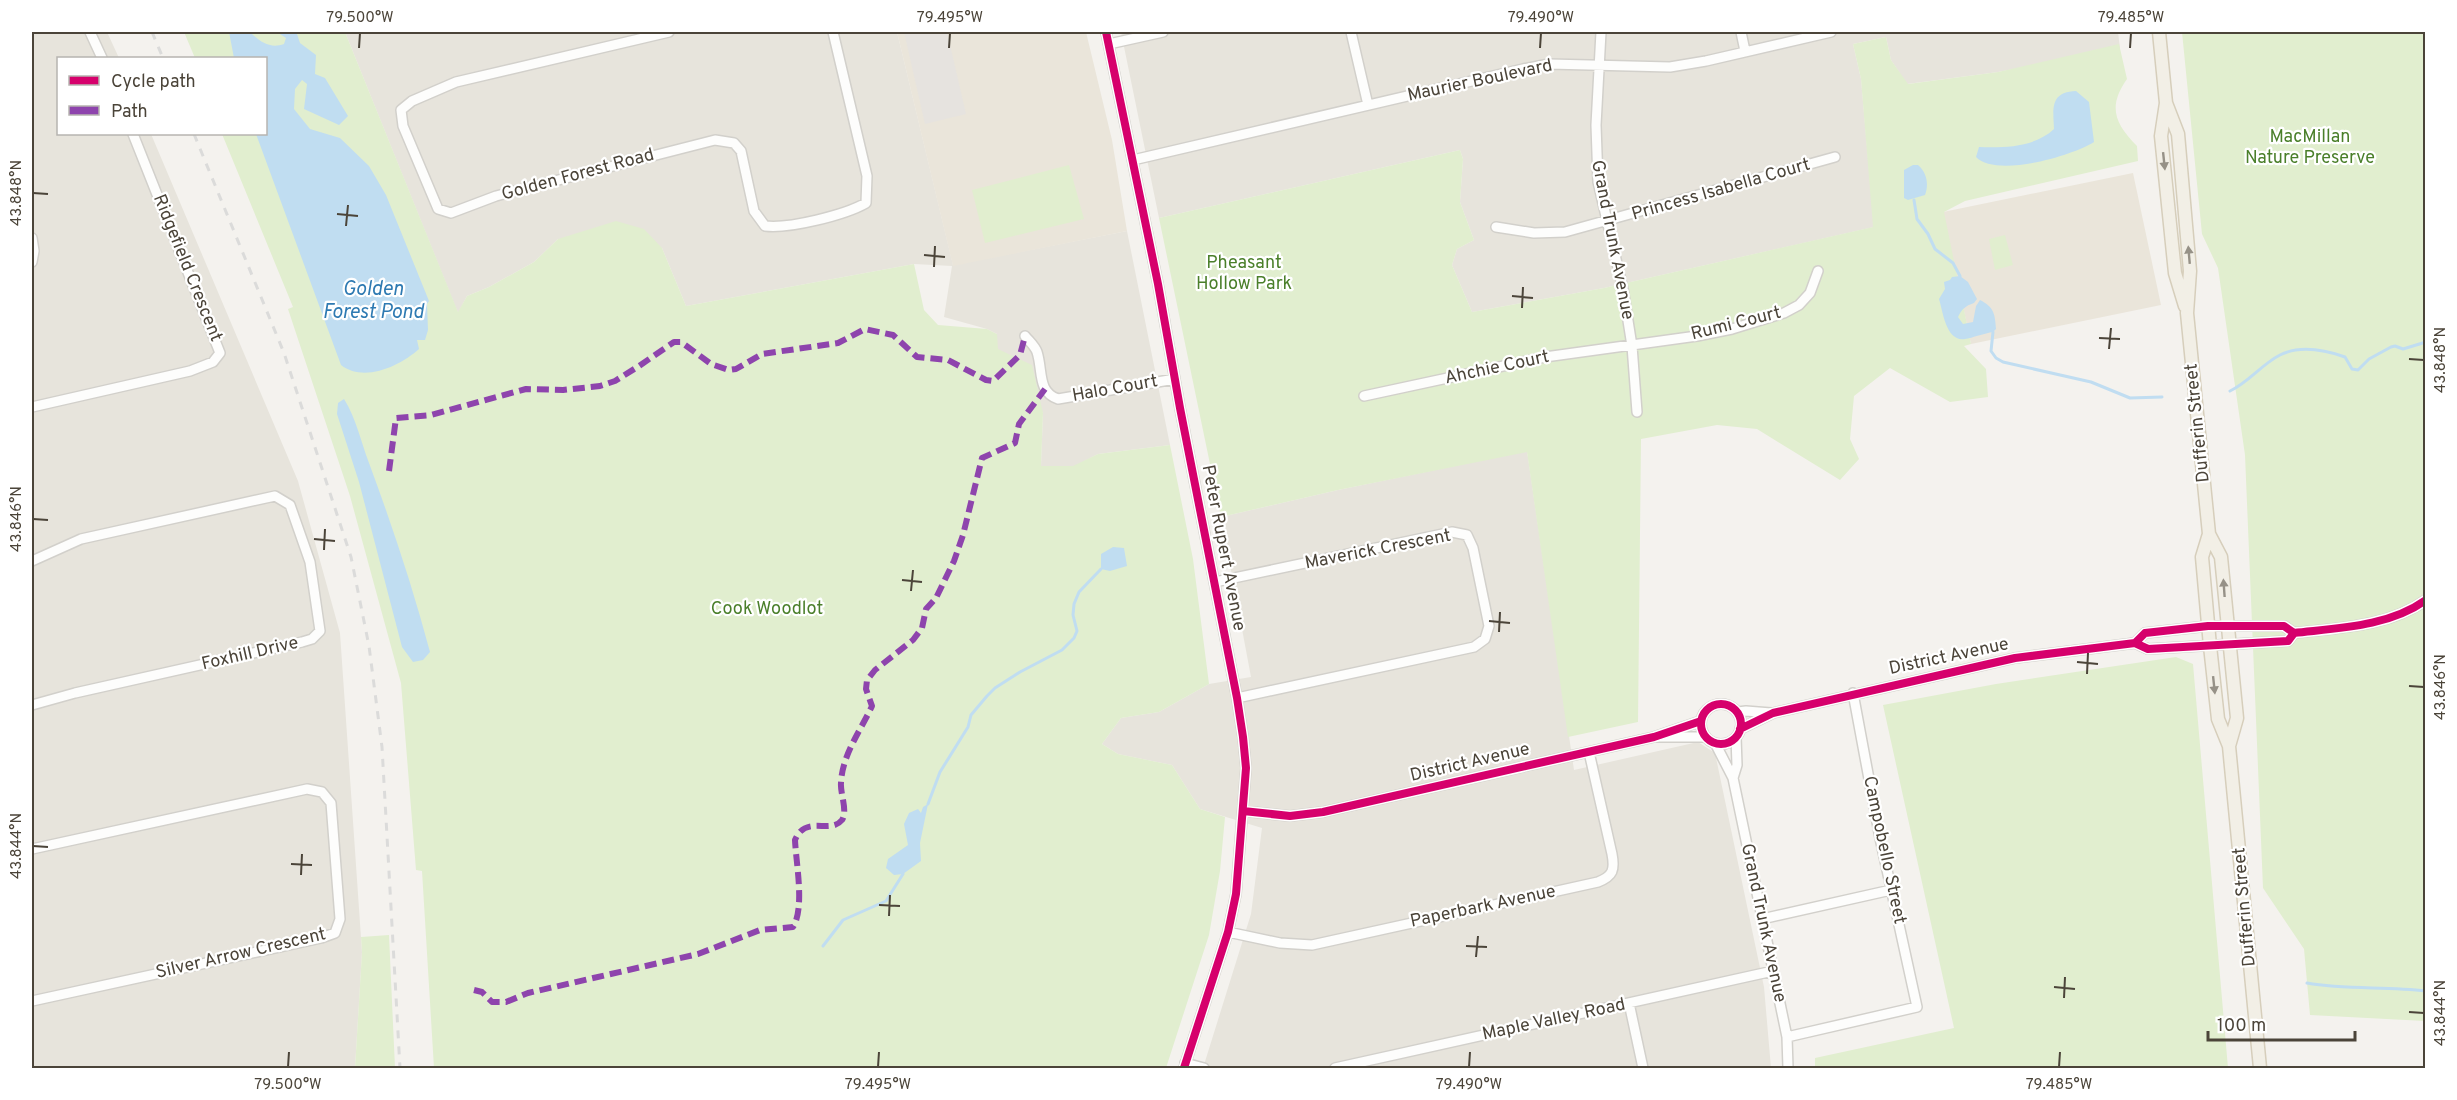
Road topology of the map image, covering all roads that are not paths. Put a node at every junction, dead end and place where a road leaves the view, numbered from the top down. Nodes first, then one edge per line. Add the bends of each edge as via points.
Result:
1 (90, 32) edge
2 (669, 32) edge
3 (833, 32) edge
4 (1106, 32) edge
5 (1163, 32) edge
6 (1351, 32) edge
7 (1601, 32) edge
8 (1740, 32) edge
9 (1831, 32) edge
10 (2159, 32) edge
11 (1109, 44) junction
12 (1745, 51) junction
13 (102, 57) edge
14 (1599, 66) junction
15 (1368, 105) junction
16 (133, 135) edge
17 (1835, 157) dead end
18 (1133, 160) junction
19 (1607, 222) junction
20 (1496, 227) dead end
21 (32, 238) edge
22 (32, 262) edge
23 (1818, 271) dead end
24 (1025, 336) dead end
25 (1632, 346) junction
26 (1175, 379) junction
27 (1364, 396) dead end
28 (32, 407) edge
29 (1638, 412) dead end
30 (2209, 534) junction
31 (32, 561) edge
32 (1215, 582) junction
33 (2426, 600) edge
34 (2208, 627) junction
35 (2227, 627) junction
36 (2294, 633) junction
37 (2135, 643) junction
38 (2229, 645) junction
39 (2210, 646) junction
40 (1853, 693) junction
41 (1236, 698) junction
42 (32, 705) edge
43 (1738, 712) junction
44 (1773, 713) junction
45 (1701, 721) junction
46 (1738, 733) junction
47 (1654, 737) junction
48 (1706, 737) junction
49 (1715, 743) junction
50 (2229, 746) junction
51 (1589, 752) junction
52 (1733, 778) junction
53 (1244, 811) junction
54 (32, 849) edge
55 (1892, 890) junction
56 (1762, 919) junction
57 (1228, 932) junction
58 (1773, 971) junction
59 (32, 1001) edge
60 (1629, 1003) junction
61 (1787, 1037) junction
62 (1184, 1066) edge
63 (1204, 1068) edge
64 (1335, 1068) edge
65 (1643, 1068) edge
66 (1788, 1068) edge
67 (2260, 1068) edge

1 - 13 street
2 - 3 street, Golden Forest Road via 456,82 412,101 401,110 403,126 438,209 452,213 496,196 715,140 734,142 741,151 754,211 765,226 781,228 854,210 866,202 867,176
4 - 11 street, Peter Rupert Avenue
5 - 11 street
6 - 15 street
7 - 14 street, Grand Trunk Avenue
8 - 12 street
9 - 12 street, Maurier Boulevard
10 - 30 main road, Dufferin Street via 2166,103 2178,134 2190,271 2187,313
11 - 18 street, Peter Rupert Avenue
12 - 14 street, Maurier Boulevard via 1670,67
14 - 15 street, Maurier Boulevard via 1549,64
14 - 19 street, Grand Trunk Avenue via 1596,157
15 - 18 street, Maurier Boulevard
16 - 28 street, Ridgefield Crescent via 220,353 213,362 190,371
17 - 19 street, Princess Isabella Court
18 - 26 street, Peter Rupert Avenue
19 - 20 street, Princess Isabella Court via 1565,232 1534,233
19 - 25 street, Grand Trunk Avenue
21 - 22 street
23 - 25 street, Rumi Court via 1810,293 1784,313 1716,333
24 - 26 street, Halo Court via 1037,350 1043,388 1058,399
25 - 27 street, Ahchie Court via 1545,357
25 - 29 street, Grand Trunk Avenue
26 - 32 street, Peter Rupert Avenue
30 - 34 main road, Dufferin Street via 2202,557
35 -> 30 main road, Dufferin Street via 2221,557
31 - 42 street, Foxhill Drive via 81,539 275,496 290,505 310,562 320,631 302,642
32 - 41 street, Peter Rupert Avenue
32 - 41 street, Maverick Crescent via 1452,532 1467,535 1473,548 1489,626 1485,639 1474,648
33 - 36 street via 2376,622
34 - 35 street, District Avenue
34 - 37 street, District Avenue via 2145,633
34 - 39 main road, Dufferin Street
35 - 36 street, District Avenue via 2284,626
35 - 38 main road, Dufferin Street
36 - 38 street, District Avenue via 2288,641
37 - 39 street, District Avenue via 2148,649
37 - 40 street, District Avenue via 2015,658
38 - 39 street, District Avenue
38 - 50 main road, Dufferin Street via 2237,718
39 -> 50 main road, Dufferin Street via 2218,719
40 - 44 street, District Avenue
40 - 55 street, Campobello Street
41 - 53 street, Peter Rupert Avenue via 1246,768
43 - 44 street, District Avenue
43 - 45 street via 1727,704 1714,704 1705,710
43 - 46 street
44 - 46 street, District Avenue
45 - 47 street, District Avenue
45 - 48 street
46 - 49 street via 1726,743
46 - 52 street, Grand Trunk Avenue
47 - 48 street, District Avenue
47 - 51 street, District Avenue
48 - 49 street
49 - 52 street, Grand Trunk Avenue
50 - 67 main road, Dufferin Street
51 - 53 street, District Avenue via 1323,812 1290,816
51 - 57 street, Paperbark Avenue via 1612,854 1614,868 1609,878 1312,945
52 - 56 street, Grand Trunk Avenue
53 - 57 street, Peter Rupert Avenue
54 - 59 street, Silver Arrow Crescent via 306,789 318,790 331,803 340,919 335,933 321,938
55 - 56 street
55 - 61 street, Campobello Street via 1917,1007
56 - 58 street, Grand Trunk Avenue
57 - 62 street, Peter Rupert Avenue
58 - 60 street, Maple Valley Road
58 - 61 street, Grand Trunk Avenue
60 - 64 street, Maple Valley Road
60 - 65 street
61 - 66 street, Grand Trunk Avenue
62 - 63 street

